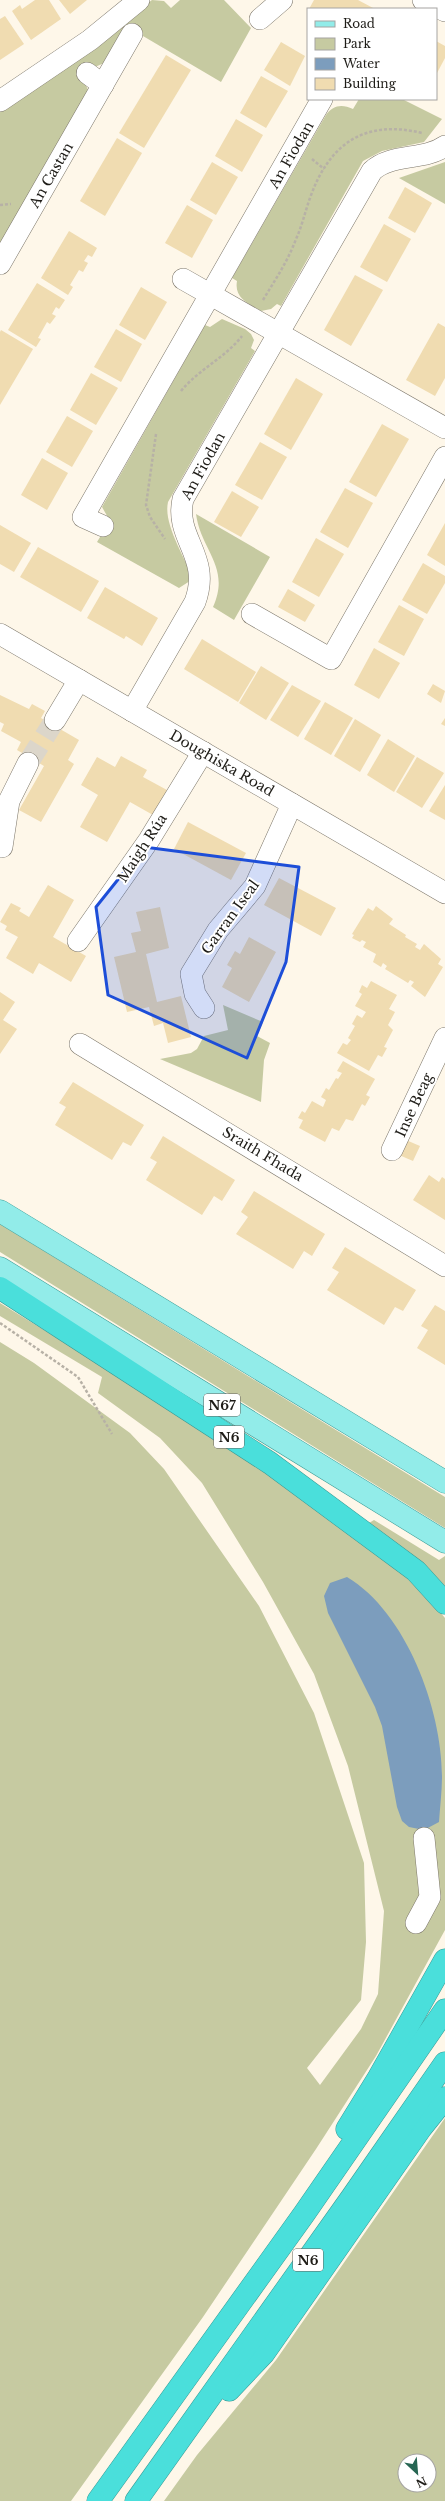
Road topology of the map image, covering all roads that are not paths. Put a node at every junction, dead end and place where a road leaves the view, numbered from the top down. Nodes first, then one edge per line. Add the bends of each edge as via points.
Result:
1 (139, 0) edge
2 (282, 0) edge
3 (423, 0) edge
4 (445, 11) edge
5 (260, 19) dead end
6 (132, 34) dead end
7 (87, 73) dead end
8 (103, 85) junction
9 (321, 100) edge
10 (0, 101) edge
11 (445, 146) edge
12 (0, 264) edge
13 (183, 279) dead end
14 (211, 294) junction
15 (279, 333) junction
16 (445, 428) edge
17 (445, 457) edge
18 (103, 526) dead end
19 (252, 614) dead end
20 (0, 634) edge
21 (79, 680) junction
22 (132, 711) junction
23 (55, 720) tunnel mouth
24 (203, 752) junction
25 (28, 763) tunnel mouth
26 (292, 804) junction
27 (2, 847) dead end
28 (445, 893) edge
29 (78, 941) dead end
30 (204, 1008) dead end
31 (445, 1038) edge
32 (80, 1044) dead end
33 (392, 1150) dead end
34 (0, 1211) edge
35 (445, 1266) edge
36 (0, 1268) edge
37 (0, 1288) edge
38 (445, 1482) edge
39 (445, 1542) edge
40 (445, 1603) edge
41 (424, 1838) dead end
42 (438, 1902) edge
43 (416, 1923) dead end
44 (445, 1960) edge
45 (445, 2010) edge
46 (445, 2063) edge
47 (445, 2098) edge
48 (222, 2328) junction
49 (168, 2455) junction
50 (98, 2501) edge
51 (136, 2501) edge

1 - 10 street via 90,40
2 - 5 street
3 - 4 street
6 - 8 street, An Castan
7 - 8 street
8 - 12 street, An Castan
9 - 14 street, An Fiodan
11 - 15 street, An Fiodan via 439,150 379,164 372,171
13 - 14 street
14 - 15 street
14 - 18 street, An Fiodan via 83,517
15 - 16 street
15 - 22 street, An Fiodan via 182,499 180,512 198,561 200,589
17 - 19 street via 330,659
20 - 21 street, Doughiska Road
21 - 22 street, Doughiska Road
21 - 23 street
22 - 24 street, Doughiska Road
24 - 26 street, Doughiska Road
24 - 29 street, Maigh Rúa via 149,840
25 - 27 street via 9,801
26 - 28 street, Doughiska Road
26 - 30 street, Garran Iseal via 255,886 218,930 191,974 195,994
31 - 33 street, Inse Beag
32 - 35 street, Sraith Fhada
34 - 38 main road
36 - 39 main road, N67
37 - 40 highway, N6 via 270,1463 416,1571
41 - 42 street
42 - 43 street
44 - 48 highway, N6 via 379,2077
45 - 48 highway, N6
46 - 49 highway, N6
47 - 49 highway, N6 via 421,2128 264,2353
48 - 50 highway, N6
49 - 51 highway, N6

